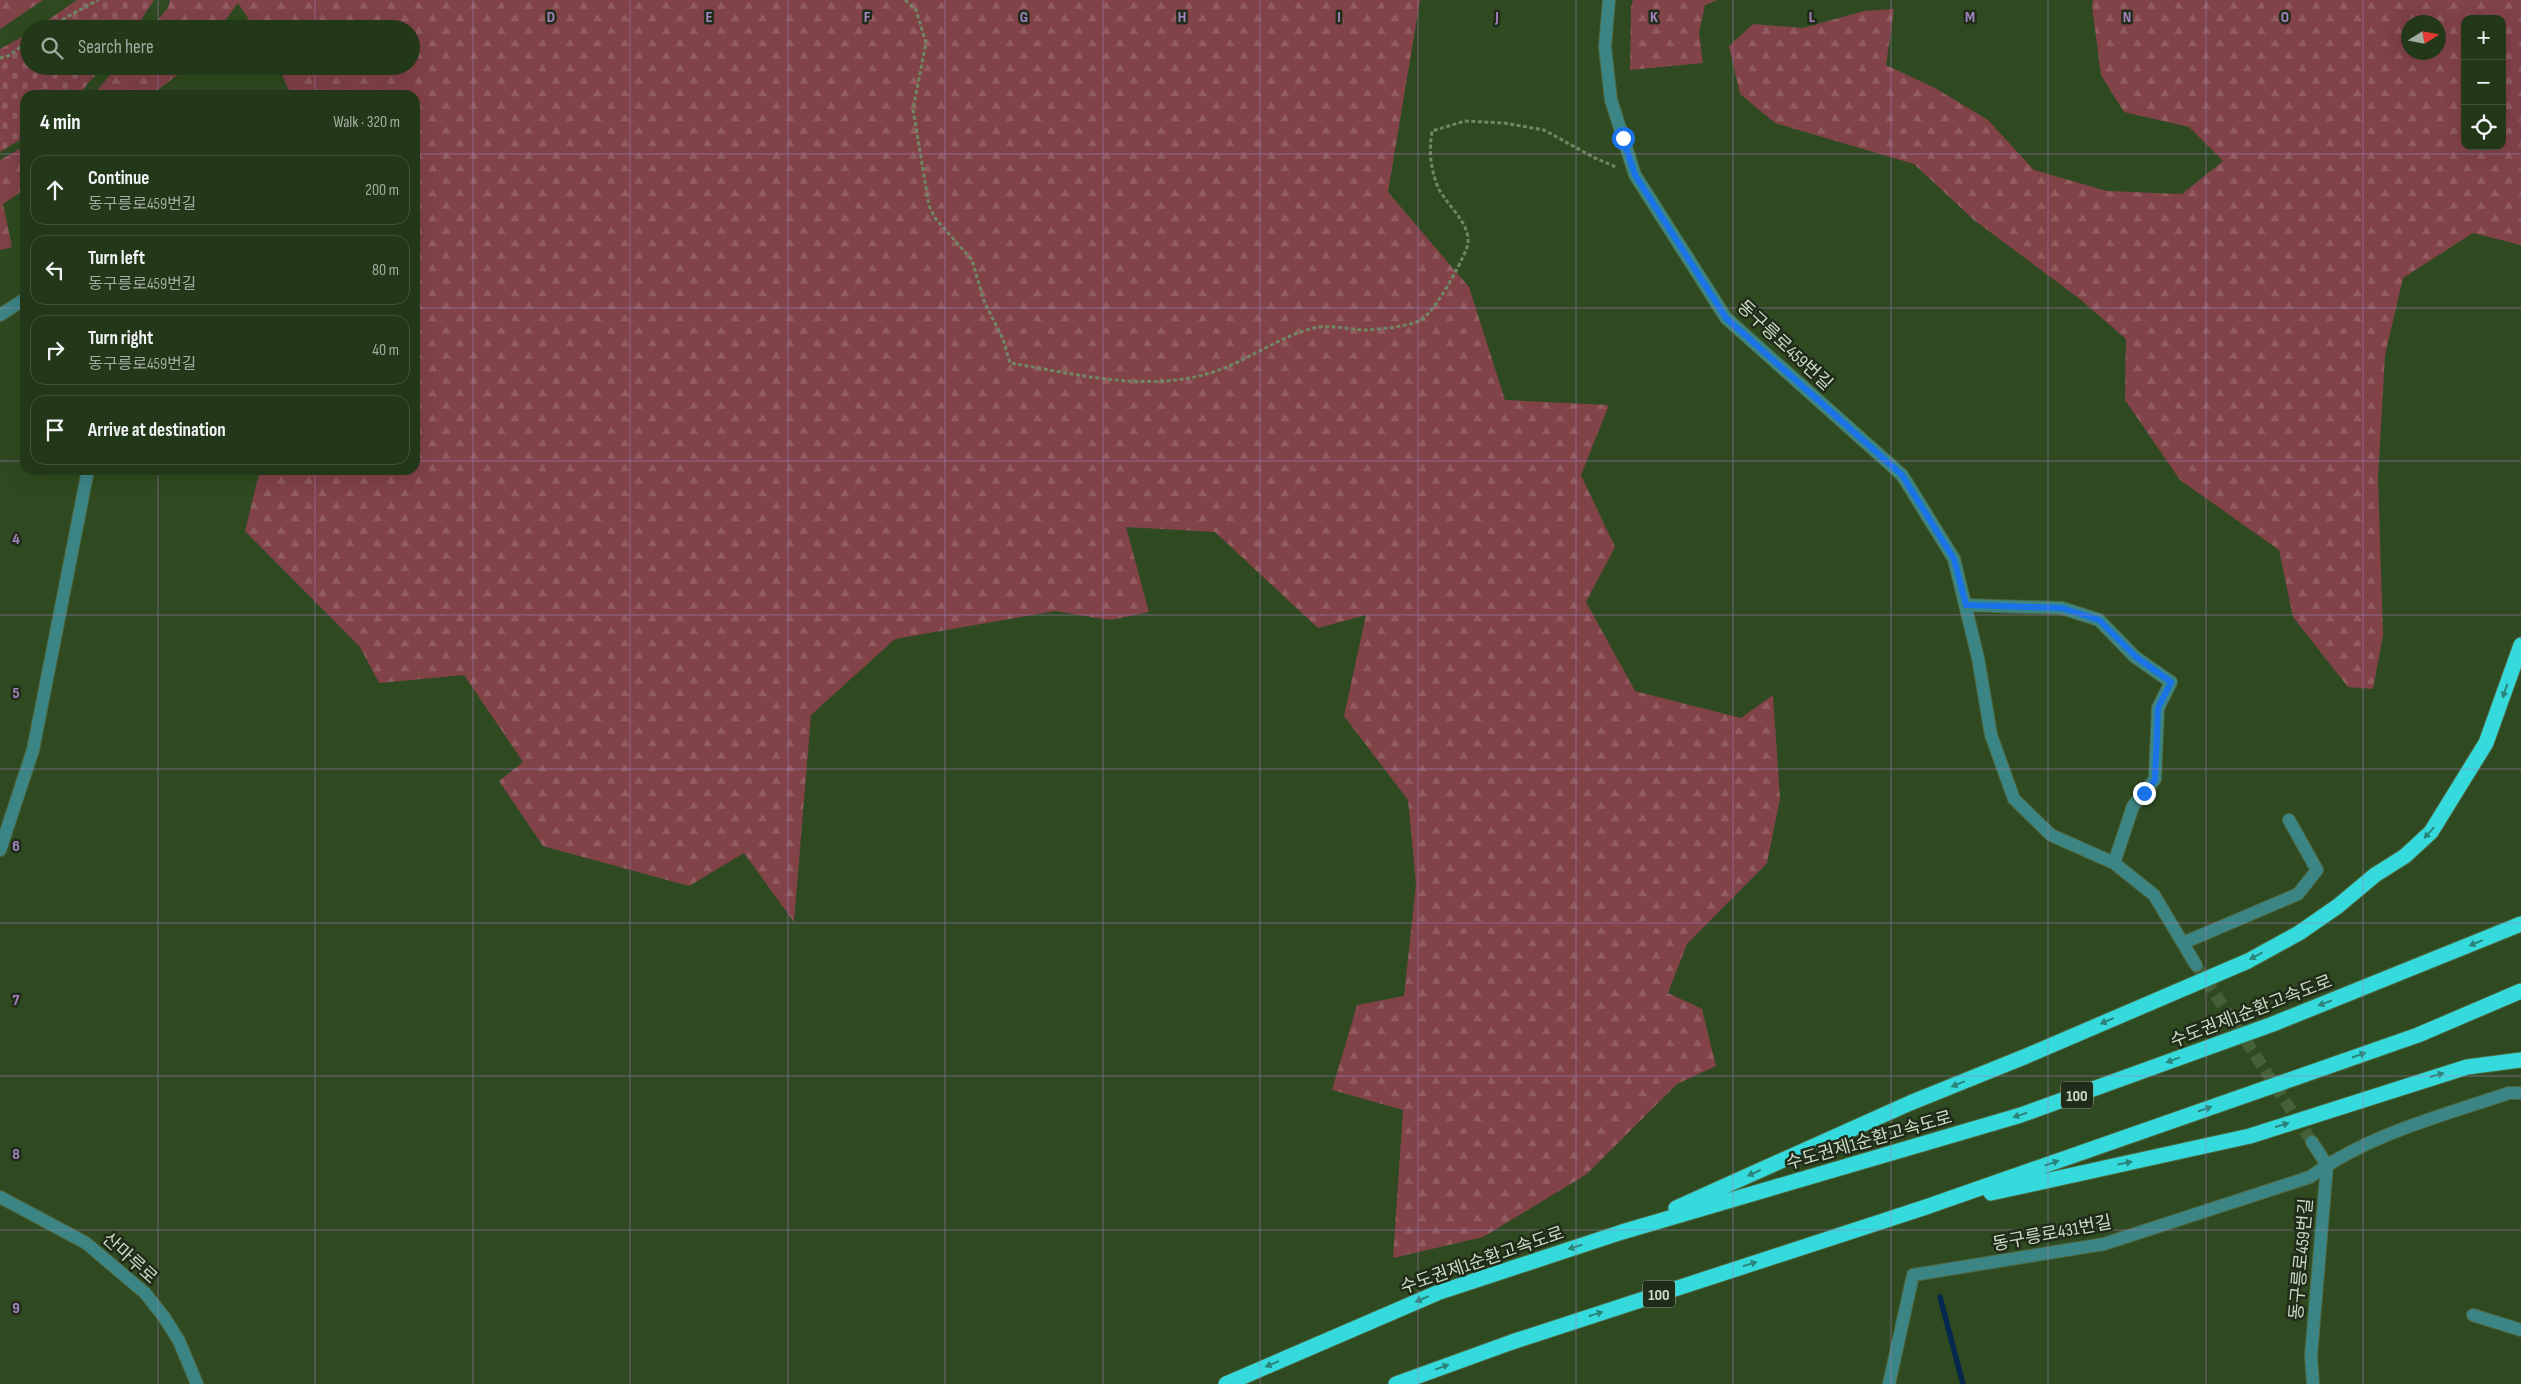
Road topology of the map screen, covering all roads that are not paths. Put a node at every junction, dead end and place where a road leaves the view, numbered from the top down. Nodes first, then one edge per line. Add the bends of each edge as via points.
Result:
1 (1609, 0) edge
2 (20, 302) edge
3 (0, 315) edge
4 (87, 475) edge
5 (1966, 605) junction
6 (2521, 645) edge
7 (2289, 820) dead end
8 (0, 850) edge
9 (2114, 863) junction
10 (2521, 924) edge
11 (2183, 943) junction
12 (2196, 965) tunnel mouth
13 (2521, 991) edge
14 (2521, 1060) edge
15 (2521, 1093) edge
16 (2312, 1142) tunnel mouth
17 (2327, 1164) junction
18 (0, 1197) edge
19 (1923, 1208) junction
20 (1622, 1232) junction
21 (2473, 1315) dead end
22 (2521, 1330) edge
23 (198, 1384) edge
24 (1226, 1384) edge
25 (1396, 1384) edge
26 (1889, 1384) edge
27 (2313, 1384) edge

1 - 5 street, 동구릉로459번길 via 1605,47 1611,100 1635,175 1726,318 1902,475 1954,559
2 - 3 street
4 - 8 street via 33,750
5 - 9 street, 동구릉로459번길 via 1991,734 2014,799 2051,834
5 - 9 street via 2062,608 2099,620 2136,657 2171,682 2158,708 2155,780 2133,806
6 -> 20 highway via 2486,743 2431,832 2405,856 2299,933 2248,961 1910,1103
7 - 11 street via 2317,870 2298,894
9 - 11 street, 동구릉로459번길 via 2154,895
10 -> 20 highway, 수도권제1순환고속도로 / 100 via 2273,1024 2021,1115
11 - 12 street, 동구릉로459번길
19 -> 13 highway, 100 via 2418,1035
19 -> 14 highway via 2250,1136 2467,1067
15 - 17 street via 2509,1093 2381,1136
16 - 17 street
17 - 26 street, 동구릉로431번길 via 2310,1177 2104,1244 1913,1275
17 - 27 street, 동구릉로459번길 via 2311,1356
18 - 23 street, 산마루로 via 86,1242 145,1293 179,1341
25 -> 19 highway, 100 via 1512,1342
20 -> 24 highway, 수도권제1순환고속도로 / 100 via 1437,1293
21 - 22 street

